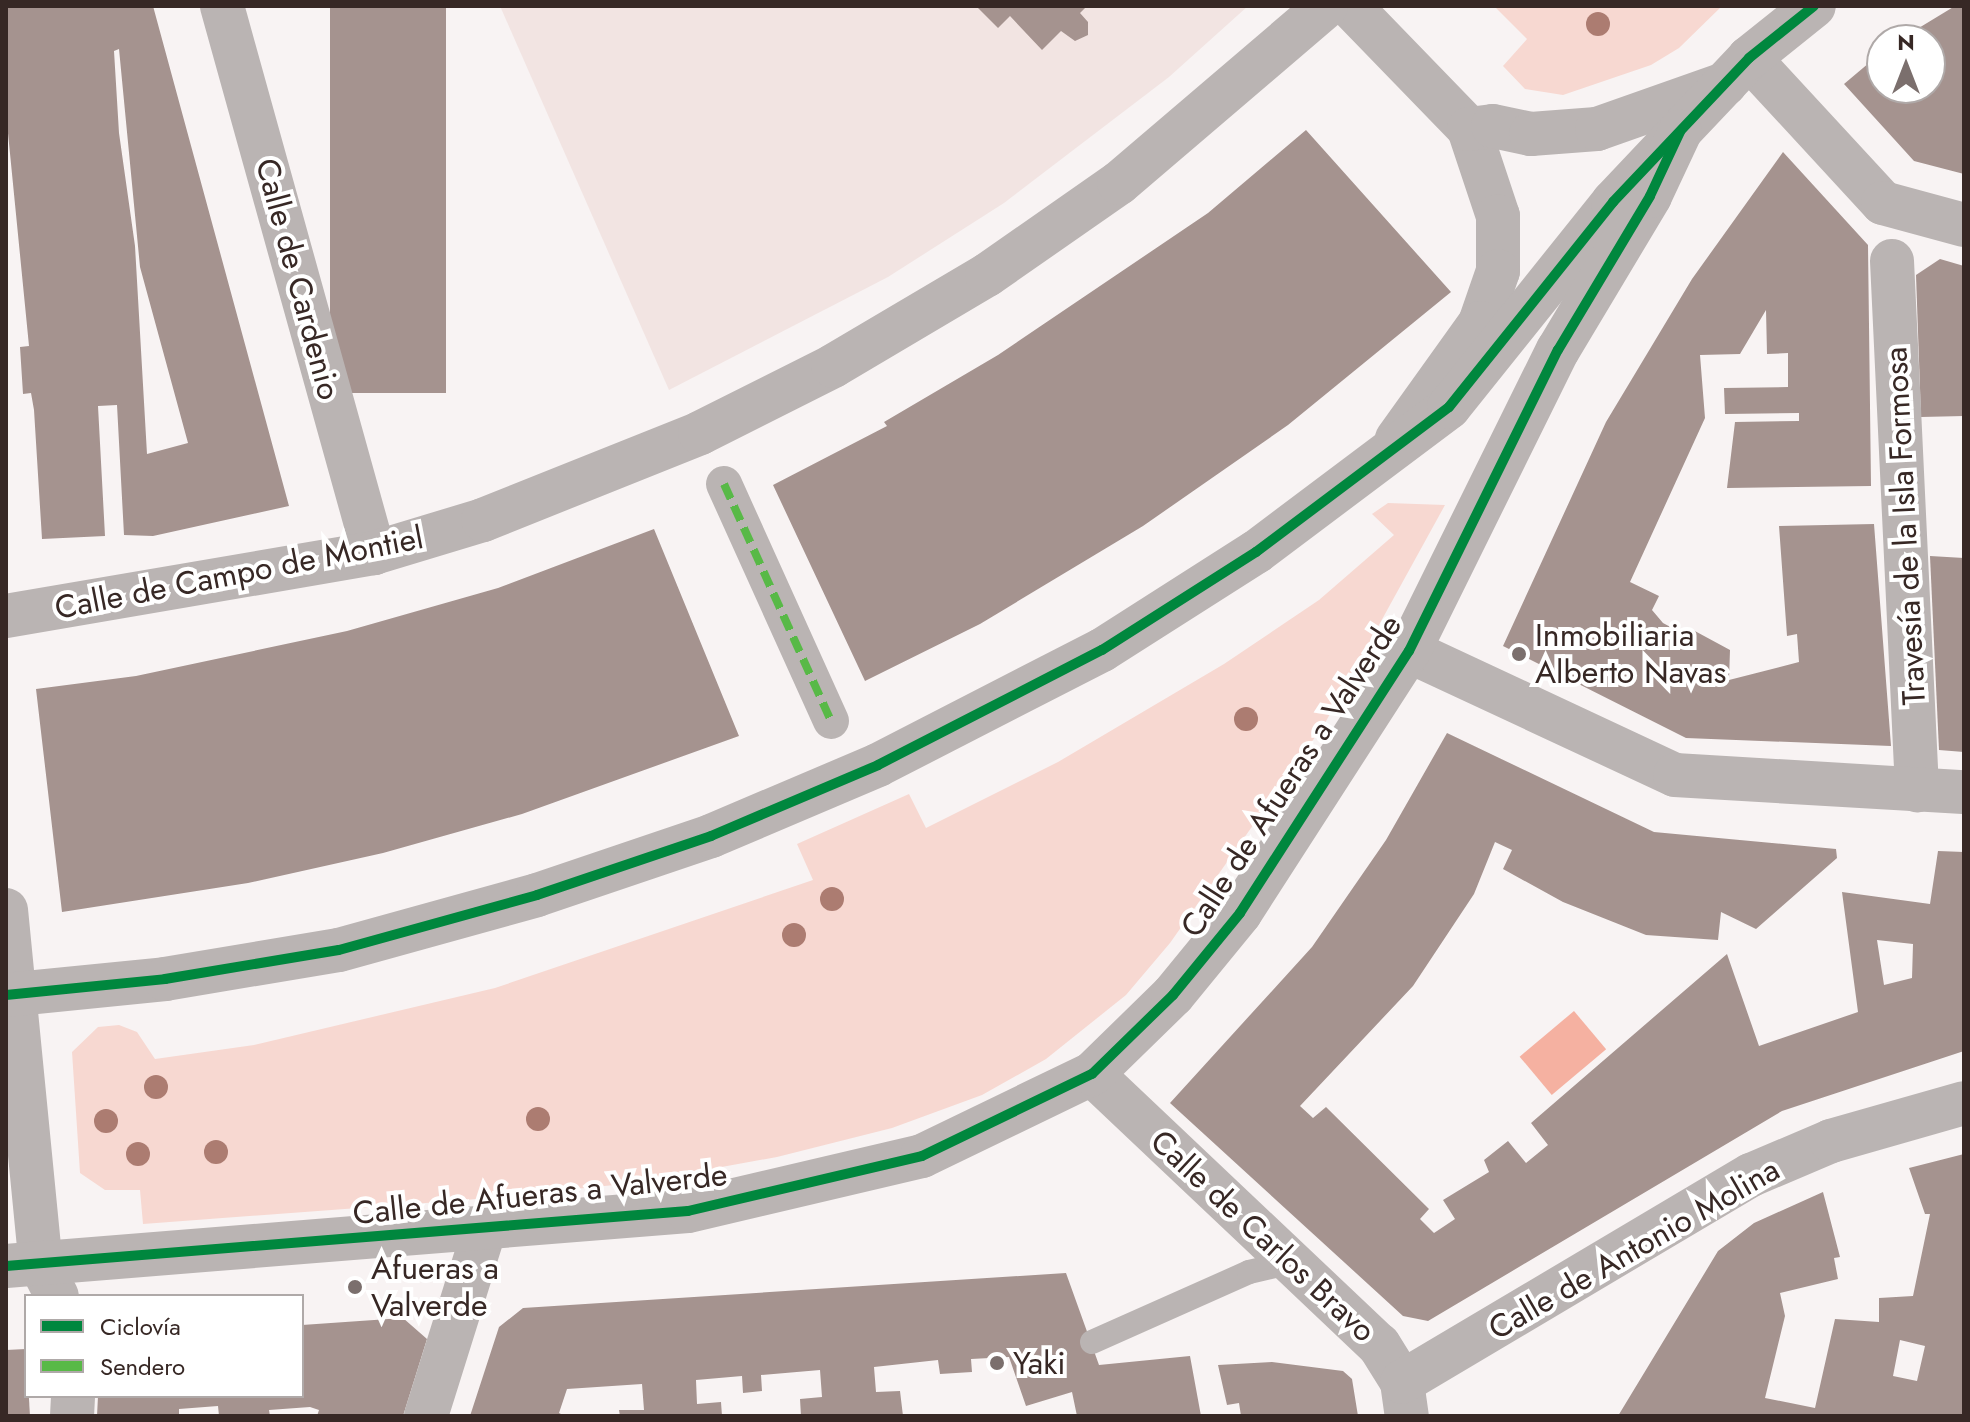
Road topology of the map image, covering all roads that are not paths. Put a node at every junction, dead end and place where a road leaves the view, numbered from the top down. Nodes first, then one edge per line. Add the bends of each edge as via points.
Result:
1 (222, 6) edge
2 (1326, 6) edge
3 (1350, 6) edge
4 (1814, 6) edge
5 (1737, 71) junction
6 (1469, 129) junction
7 (1680, 132) junction
8 (1964, 225) edge
9 (1892, 261) dead end
10 (1391, 446) junction
11 (724, 484) dead end
12 (374, 553) junction
13 (6, 616) edge
14 (1409, 651) junction
15 (831, 721) dead end
16 (1917, 790) junction
17 (1964, 792) edge
18 (6, 910) edge
19 (12, 995) edge
20 (1092, 1074) junction
21 (1964, 1103) edge
22 (484, 1231) junction
23 (1292, 1262) junction
24 (35, 1276) edge
25 (1092, 1342) dead end
26 (1404, 1399) edge
27 (426, 1416) edge

1 - 12 street, Calle de Cardenio
2 - 12 street, Calle de Campo de Montiel via 1119,183 987,275 833,366 700,433 483,520
3 - 6 street
4 - 5 street, Calle de Afueras a Valverde
5 - 6 street via 1597,129 1531,134
5 - 7 street, Calle de Afueras a Valverde
5 - 8 street via 1883,203
6 - 10 street via 1498,216 1498,271 1480,323
7 - 10 street, Calle de Afueras a Valverde via 1613,202 1449,407
7 - 14 street, Calle de Afueras a Valverde via 1650,196 1558,350
9 - 16 street, Travesía de la Isla Formosa
10 - 19 street, Calle de Afueras a Valverde via 1256,552 1102,650 903,753 711,836 537,895 339,950 165,979
11 - 15 street
12 - 13 street, Calle de Campo de Montiel
14 - 16 street via 1675,775
14 - 20 street, Calle de Afueras a Valverde via 1240,913 1173,995
16 - 17 street
18 - 19 street
19 - 24 street
20 - 22 street, Calle de Afueras a Valverde via 922,1156 688,1211
20 - 23 street, Calle de Carlos Bravo
21 - 26 street, Calle de Antonio Molina via 1831,1141 1751,1175
22 - 24 street, Calle de Afueras a Valverde
22 - 27 street
23 - 25 lane via 1249,1272
23 - 26 street, Calle de Carlos Bravo via 1379,1345

